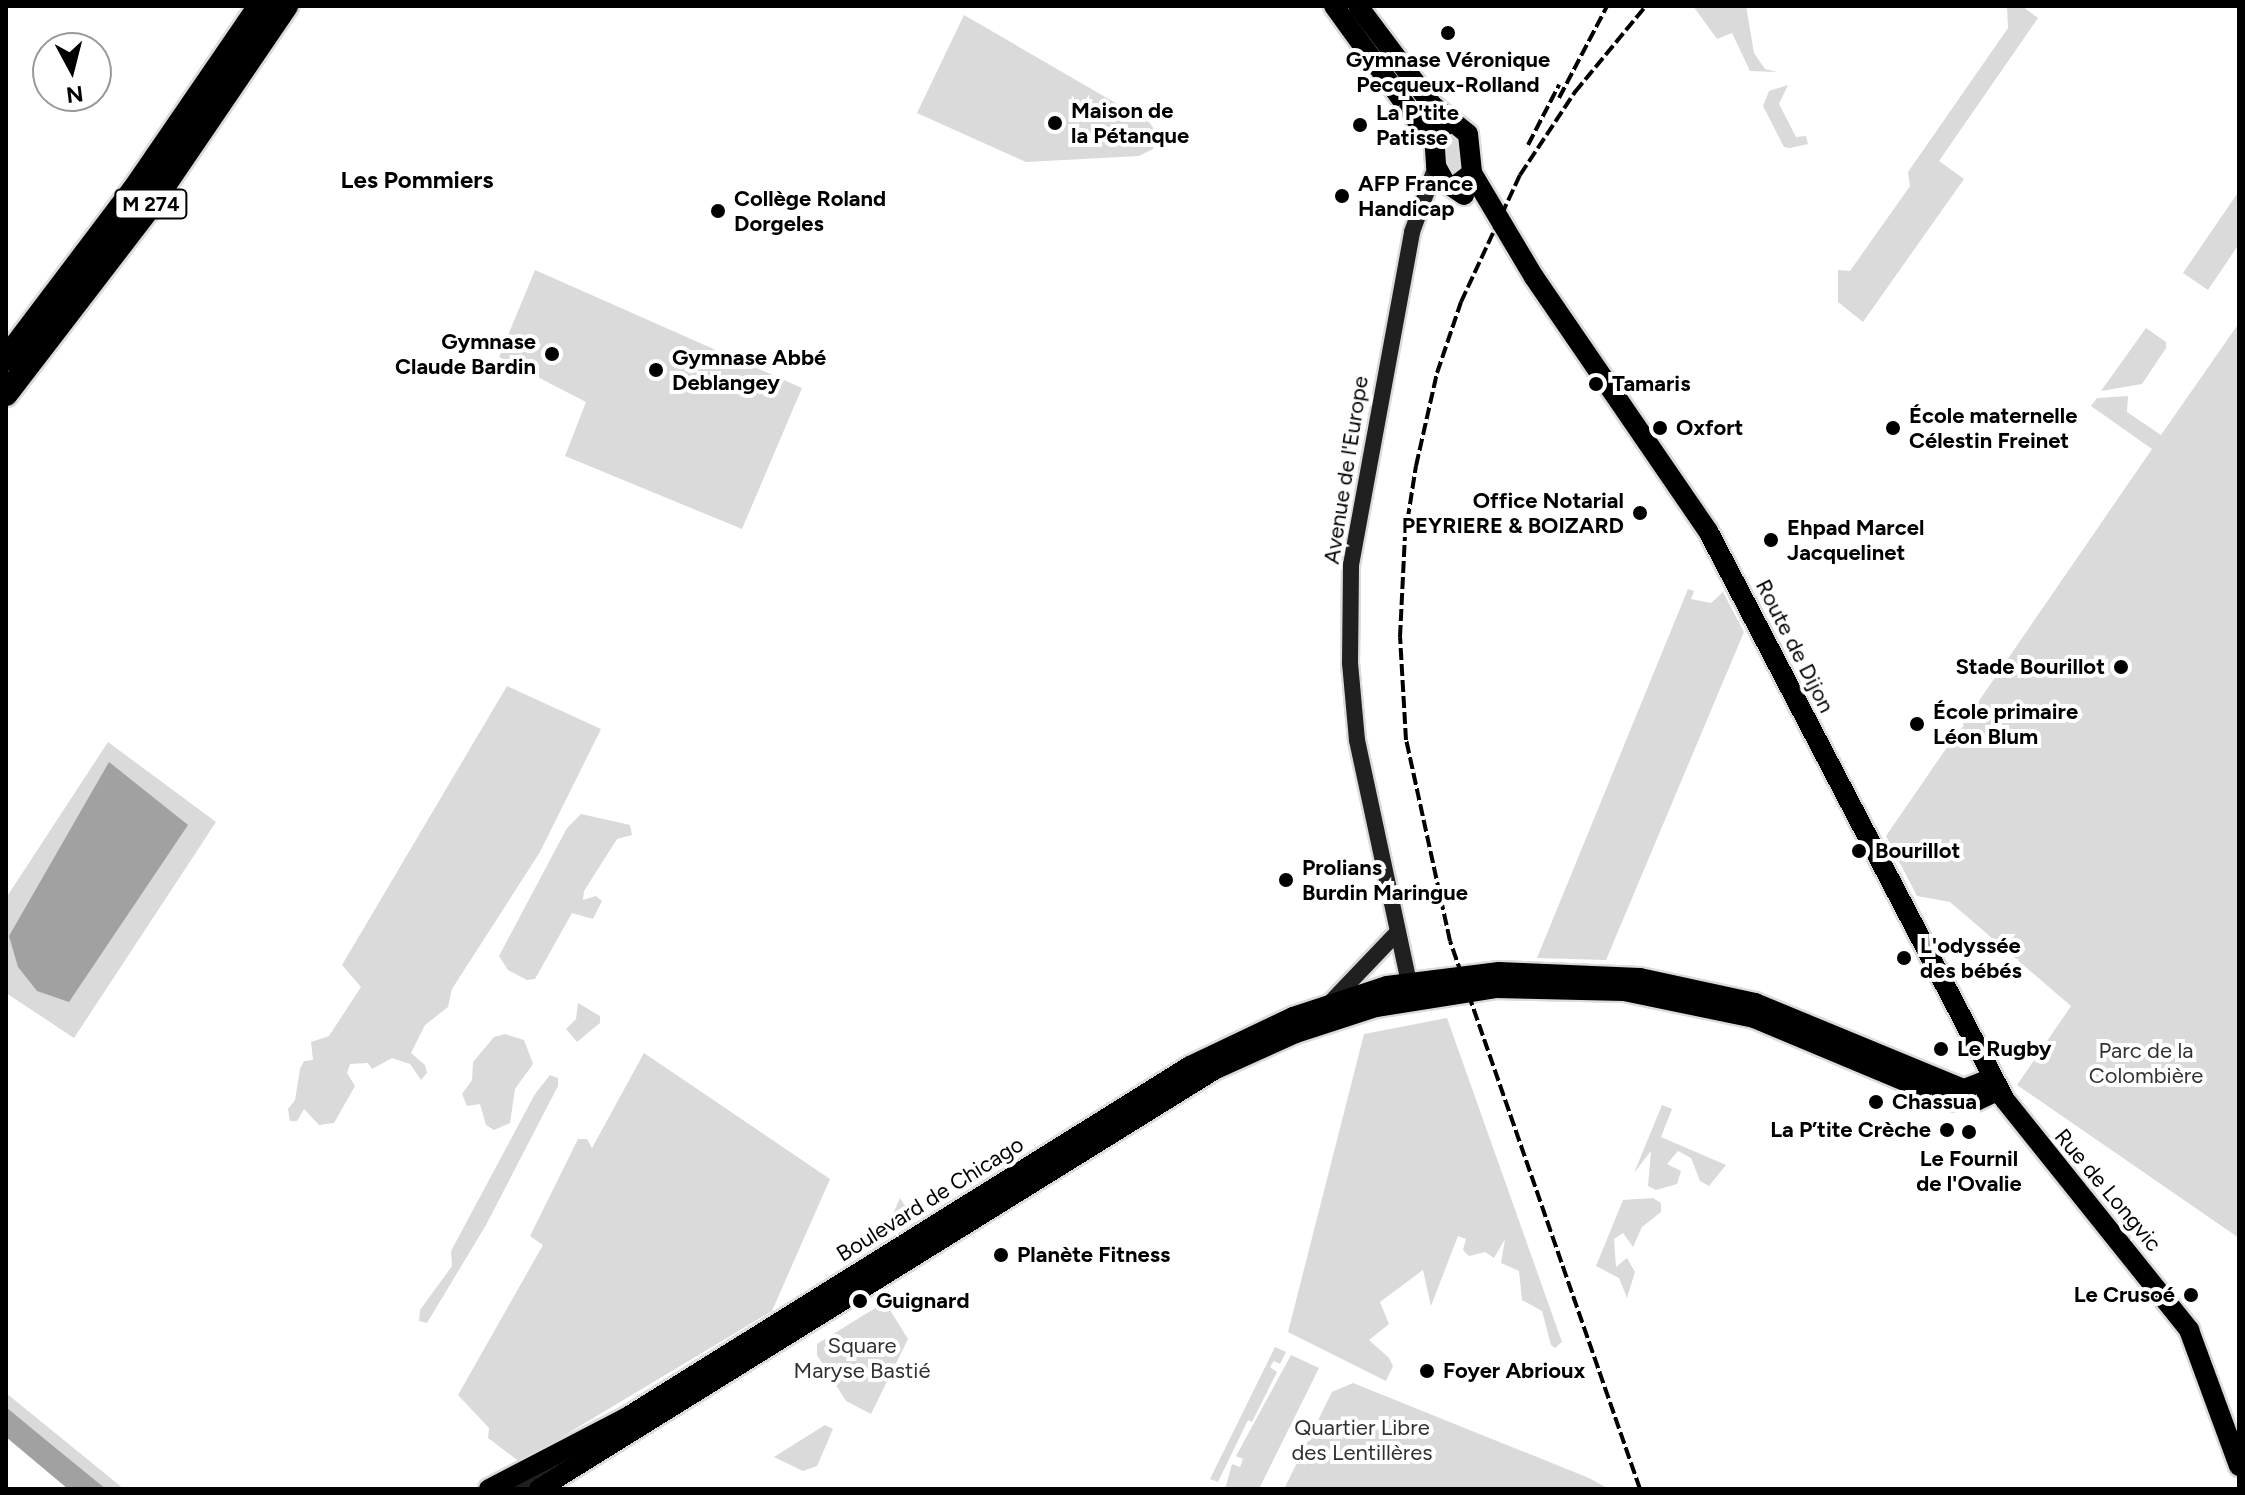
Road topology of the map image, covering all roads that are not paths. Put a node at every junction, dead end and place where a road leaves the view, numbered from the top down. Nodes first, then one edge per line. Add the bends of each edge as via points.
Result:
1 (260, 6) edge
2 (286, 6) edge
3 (1334, 6) edge
4 (1358, 6) edge
5 (1451, 121) junction
6 (1433, 143) junction
7 (1436, 166) junction
8 (1472, 173) junction
9 (1453, 186) junction
10 (1421, 205) junction
11 (1520, 256) junction
12 (6, 359) edge
13 (6, 394) edge
14 (1396, 934) junction
15 (1411, 990) junction
16 (1329, 1004) junction
17 (1996, 1084) junction
18 (610, 1427) junction
19 (2239, 1466) edge
20 (490, 1489) edge
21 (520, 1489) edge
22 (539, 1489) edge

1 - 12 highway, M 274 via 134,190
2 - 13 highway, M 274 via 150,206
3 - 6 main road
4 - 5 main road via 1387,38 1432,105
5 - 6 main road via 1436,129
5 - 8 main road via 1468,134
6 - 7 main road
7 - 9 main road, Route de Dijon
7 - 10 main road, Avenue de l'Europe
8 - 9 main road
8 - 11 main road, Route de Dijon
9 - 10 main road
9 - 11 main road, Route de Dijon via 1497,238
10 - 14 main road, Avenue de l'Europe via 1392,330 1351,565 1350,663 1357,740
11 - 17 main road, Route de Dijon via 1659,453 1723,557
14 - 15 main road, Avenue de l'Europe
14 - 16 main road
15 - 16 main road, Boulevard de Chicago
15 - 17 main road via 1536,971 1640,978 1763,1006 1964,1089
15 - 22 main road, Boulevard de Chicago via 1214,1070
16 - 18 main road, Boulevard de Chicago via 1190,1066
17 - 19 main road, Rue de Longvic via 2189,1330
18 - 20 main road, Boulevard de Chicago
18 - 21 main road

